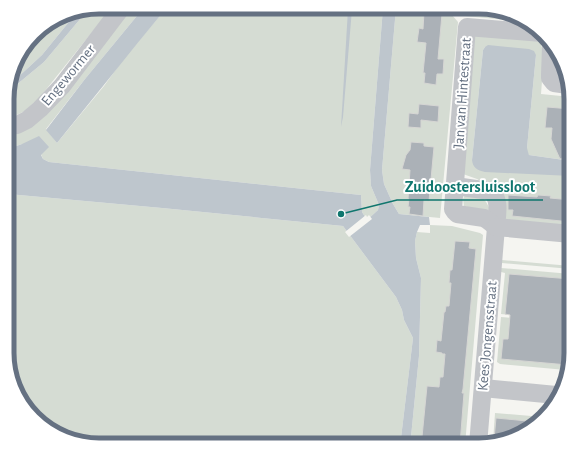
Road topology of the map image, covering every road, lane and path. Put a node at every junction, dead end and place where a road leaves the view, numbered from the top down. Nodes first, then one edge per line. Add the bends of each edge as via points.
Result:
1 (117, 14) edge
2 (531, 32) edge
3 (551, 53) edge
4 (562, 84) edge
5 (14, 125) edge
6 (455, 186) junction
7 (496, 227) junction
8 (564, 233) edge
9 (482, 388) junction
10 (553, 395) edge
11 (478, 438) edge

1 - 5 street, Engewormer via 62,86 27,120
2 - 6 street, Jan van Hintestraat via 467,26
3 - 4 street via 550,78 554,83
6 - 7 street, Jan van Hintestraat via 454,212 484,218
6 - 7 street via 485,190 494,194 498,203
7 - 8 street
7 - 9 street, Kees Jongensstraat
9 - 10 street
9 - 11 street, Kees Jongensstraat

